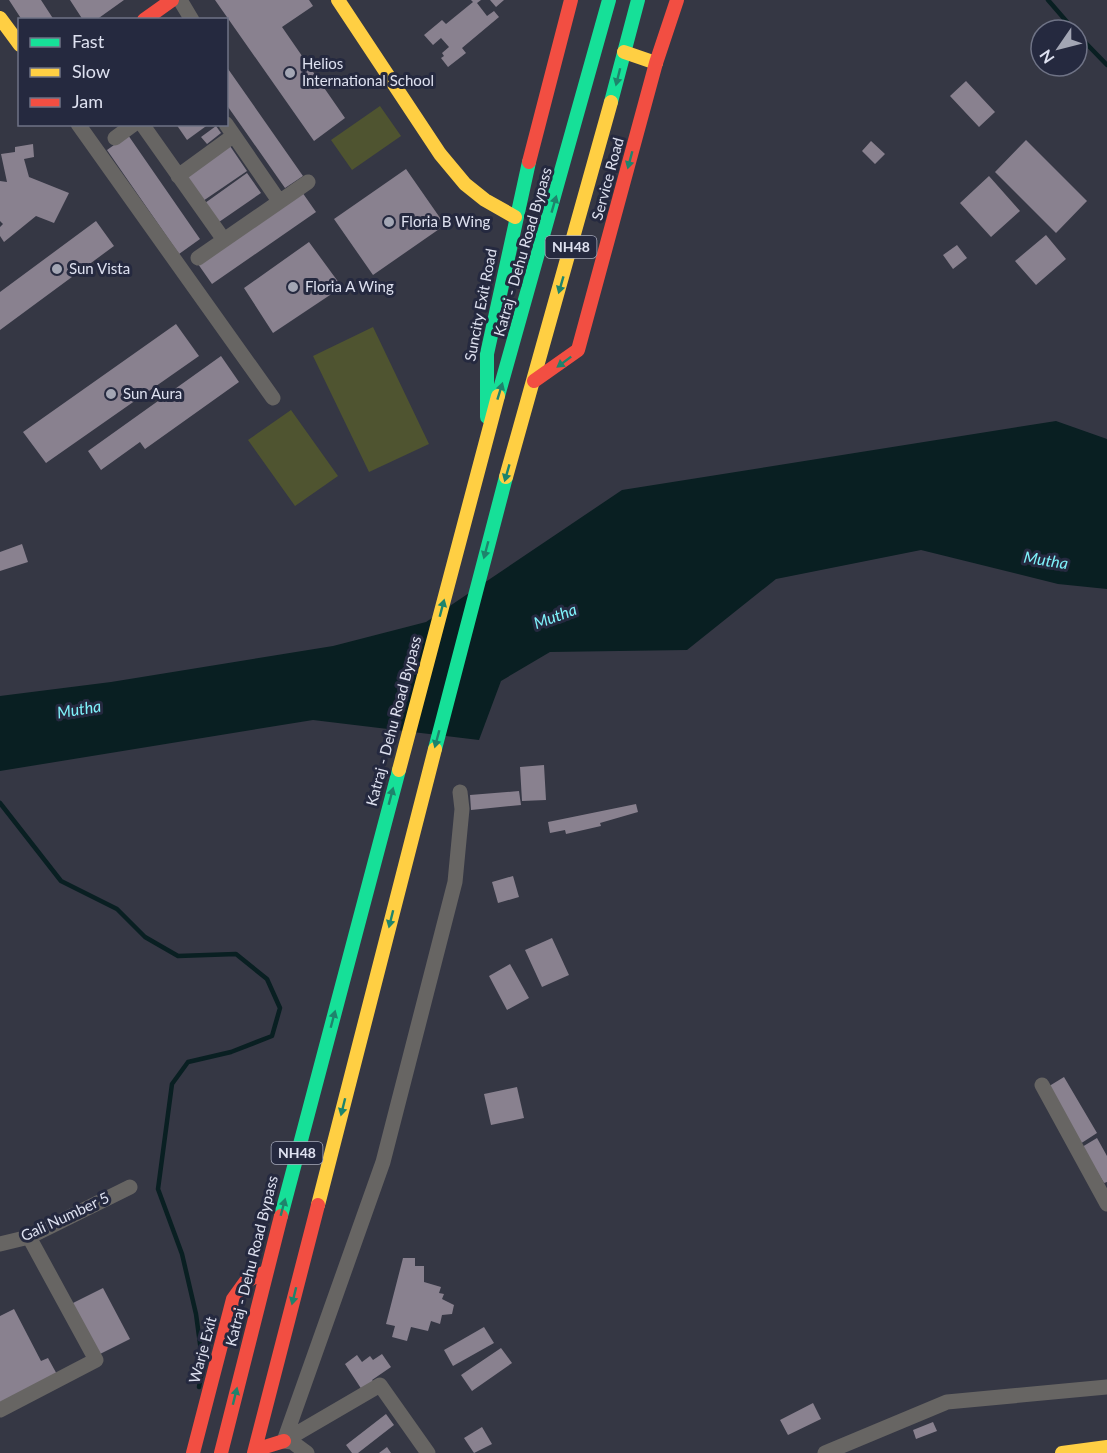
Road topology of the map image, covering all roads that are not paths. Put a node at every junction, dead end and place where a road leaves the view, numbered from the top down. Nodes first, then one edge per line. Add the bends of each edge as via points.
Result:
1 (172, 0) edge
2 (180, 0) edge
3 (338, 0) edge
4 (571, 0) edge
5 (609, 0) edge
6 (638, 0) edge
7 (677, 0) edge
8 (0, 18) edge
9 (147, 18) edge
10 (191, 18) edge
11 (10, 39) edge
12 (624, 51) junction
13 (656, 63) junction
14 (79, 126) edge
15 (131, 126) edge
16 (143, 126) edge
17 (229, 130) edge
18 (115, 138) dead end
19 (178, 176) junction
20 (308, 182) dead end
21 (279, 201) junction
22 (515, 217) junction
23 (224, 240) junction
24 (198, 258) dead end
25 (534, 381) junction
26 (273, 398) dead end
27 (487, 436) junction
28 (460, 792) dead end
29 (1042, 1085) dead end
30 (130, 1187) dead end
31 (1107, 1204) edge
32 (28, 1237) junction
33 (0, 1244) edge
34 (266, 1272) junction
35 (1107, 1387) edge
36 (0, 1410) edge
37 (283, 1447) edge
38 (1107, 1447) edge
39 (254, 1451) edge
40 (193, 1453) edge
41 (221, 1453) edge
42 (307, 1453) edge
43 (428, 1453) edge
44 (825, 1453) edge
45 (1062, 1453) edge

1 - 9 main road
2 - 10 street
3 - 22 main road via 440,154 465,184
4 - 22 main road
27 -> 5 main road, Katraj - Dehu Road Bypass / NH48
6 - 12 main road, NH48
7 - 13 main road, Service Road
8 - 11 main road
12 - 13 main road
12 -> 25 main road, NH48
13 -> 25 main road, Service Road via 578,350
14 - 26 street
15 - 18 street
16 - 19 street
17 - 19 street
17 - 21 street
19 - 23 street
20 - 21 street
21 - 23 street
22 - 27 main road, Suncity Exit Road via 487,354
23 - 24 street
25 -> 39 main road, NH48 via 501,494
34 -> 27 main road, Katraj - Dehu Road Bypass / NH48
28 - 37 street via 455,882 383,1162
29 - 31 street
30 - 32 street, Gali Number 5
32 - 33 street, Gali Number 5
32 - 36 street via 96,1360
34 - 40 main road, Warje Exit via 247,1279 233,1299
41 -> 34 main road, Katraj - Dehu Road Bypass / NH48
35 - 44 street via 947,1402
37 - 39 main road
37 - 42 street via 292,1442
37 - 43 street via 380,1385
38 - 45 main road

